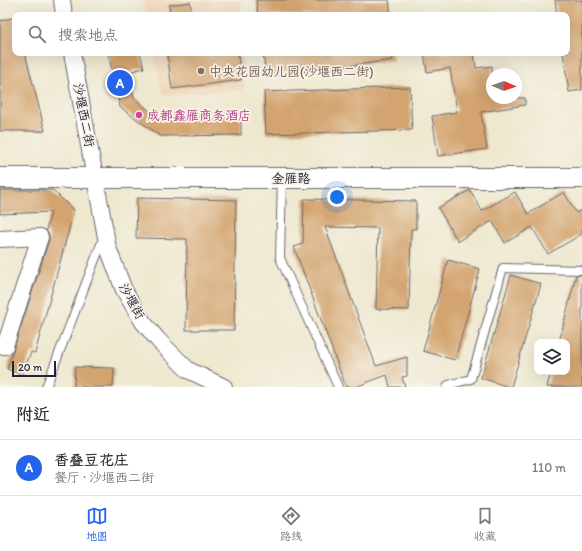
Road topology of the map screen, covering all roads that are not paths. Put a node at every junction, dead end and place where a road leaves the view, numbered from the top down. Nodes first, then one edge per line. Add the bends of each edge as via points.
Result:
1 (62, 0) edge
2 (64, 12) edge
3 (73, 56) edge
4 (0, 178) edge
5 (96, 178) junction
6 (282, 178) junction
7 (582, 178) edge
8 (106, 233) junction
9 (0, 239) edge
10 (582, 270) edge
11 (0, 346) edge
12 (46, 387) edge
13 (224, 387) edge
14 (338, 387) edge
15 (447, 387) edge

1 - 2 street
3 - 5 street, 沙堰西二街
4 - 5 street, 金雁路
5 - 6 street, 金雁路
5 - 8 street, 沙堰街
6 - 7 street, 金雁路
6 - 14 lane via 280,258
8 - 12 lane
8 - 13 street, 沙堰街 via 108,248 124,290 143,322 188,370
9 - 11 street via 40,237 5,346
10 - 15 lane via 503,268 472,379

